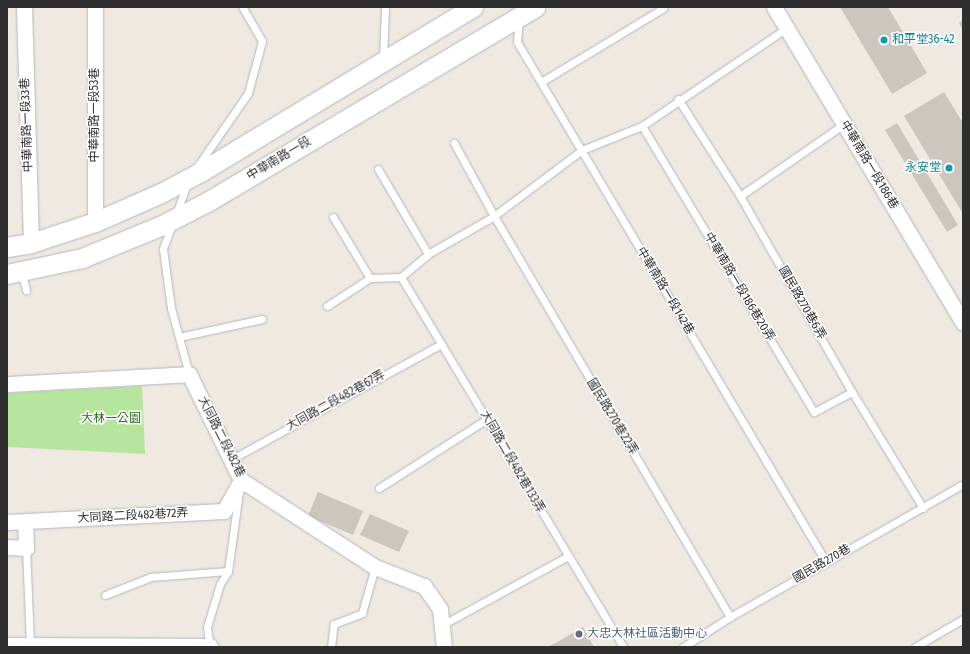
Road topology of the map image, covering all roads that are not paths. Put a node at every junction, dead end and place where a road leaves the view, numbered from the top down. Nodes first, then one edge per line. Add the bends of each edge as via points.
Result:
1 (24, 7) edge
2 (95, 7) edge
3 (242, 7) edge
4 (386, 7) edge
5 (473, 7) edge
6 (774, 7) edge
7 (664, 8) dead end
8 (525, 10) edge
9 (787, 28) junction
10 (383, 60) junction
11 (541, 82) junction
12 (678, 99) junction
13 (844, 124) junction
14 (642, 126) junction
15 (454, 144) dead end
16 (582, 150) junction
17 (378, 169) dead end
18 (189, 178) junction
19 (740, 196) junction
20 (494, 216) junction
21 (333, 217) dead end
22 (174, 219) junction
23 (95, 222) junction
24 (31, 243) junction
25 (7, 247) edge
26 (428, 254) junction
27 (14, 272) edge
28 (402, 277) junction
29 (370, 278) junction
30 (26, 290) dead end
31 (327, 306) dead end
32 (262, 319) dead end
33 (963, 323) edge
34 (179, 337) junction
35 (441, 344) junction
36 (189, 374) junction
37 (7, 384) edge
38 (852, 392) junction
39 (487, 419) junction
40 (232, 459) junction
41 (241, 480) junction
42 (963, 484) edge
43 (379, 488) dead end
44 (923, 508) junction
45 (7, 522) edge
46 (25, 522) junction
47 (7, 547) edge
48 (26, 548) junction
49 (568, 556) junction
50 (826, 562) junction
51 (375, 567) junction
52 (228, 571) junction
53 (104, 595) dead end
54 (730, 617) junction
55 (963, 619) edge
56 (442, 625) junction
57 (7, 645) edge
58 (30, 645) junction
59 (210, 647) edge
60 (331, 647) edge
61 (444, 647) edge
62 (623, 647) edge
63 (683, 647) edge
64 (915, 647) edge

1 - 24 street, 中華南路一段33巷
2 - 23 street, 中華南路一段53巷
3 - 18 lane via 262,41 248,93
4 - 10 lane
5 - 10 street
6 - 9 street, 中華南路一段186巷
7 - 11 lane
8 - 11 lane, 中華南路一段142巷 via 517,42
8 - 22 street, 中華南路一段
9 - 12 lane
9 - 13 street, 中華南路一段186巷
10 - 18 street
11 - 16 lane, 中華南路一段142巷
12 - 14 lane
12 - 19 lane, 國民路270巷6弄
13 - 19 lane
13 - 33 street, 中華南路一段186巷
14 - 16 lane
14 - 38 lane, 中華南路一段186巷20弄 via 814,412
15 - 20 lane, 國民路270巷22弄
16 - 20 lane
16 - 50 lane, 中華南路一段142巷
17 - 26 lane
18 - 22 lane
18 - 23 street
19 - 38 lane, 國民路270巷6弄
20 - 26 lane
20 - 54 lane, 國民路270巷22弄
21 - 29 lane
22 - 27 street, 中華南路一段 via 82,258
22 - 34 lane via 163,249 171,308
23 - 24 street
24 - 25 street
26 - 28 lane
27 - 30 lane
28 - 29 lane
28 - 35 lane, 大同路二段482巷133弄
29 - 31 lane
32 - 34 lane
34 - 36 lane
35 - 39 lane, 大同路二段482巷133弄
35 - 40 lane, 大同路二段482巷67弄
36 - 37 street
36 - 40 street, 大同路二段482巷
38 - 44 lane, 國民路270巷6弄
39 - 43 lane
39 - 49 lane, 大同路二段482巷133弄
40 - 41 street, 大同路二段482巷
41 - 46 street, 大同路二段482巷72弄 via 224,511
41 - 51 street, 大同路二段482巷
41 - 52 lane
42 - 44 lane, 國民路270巷
44 - 50 lane, 國民路270巷
45 - 46 street, 大同路二段482巷72弄
46 - 48 street
47 - 48 street
48 - 58 lane
49 - 56 lane
49 - 62 lane, 大同路二段482巷133弄
50 - 54 lane, 國民路270巷
51 - 56 street, 大同路二段482巷 via 424,586 440,609
51 - 60 lane via 362,613 334,624
52 - 53 lane via 151,577
52 - 59 lane via 220,584 207,627
54 - 63 lane, 國民路270巷
55 - 64 lane
56 - 61 street, 大同路二段482巷
57 - 58 street
58 - 59 street

